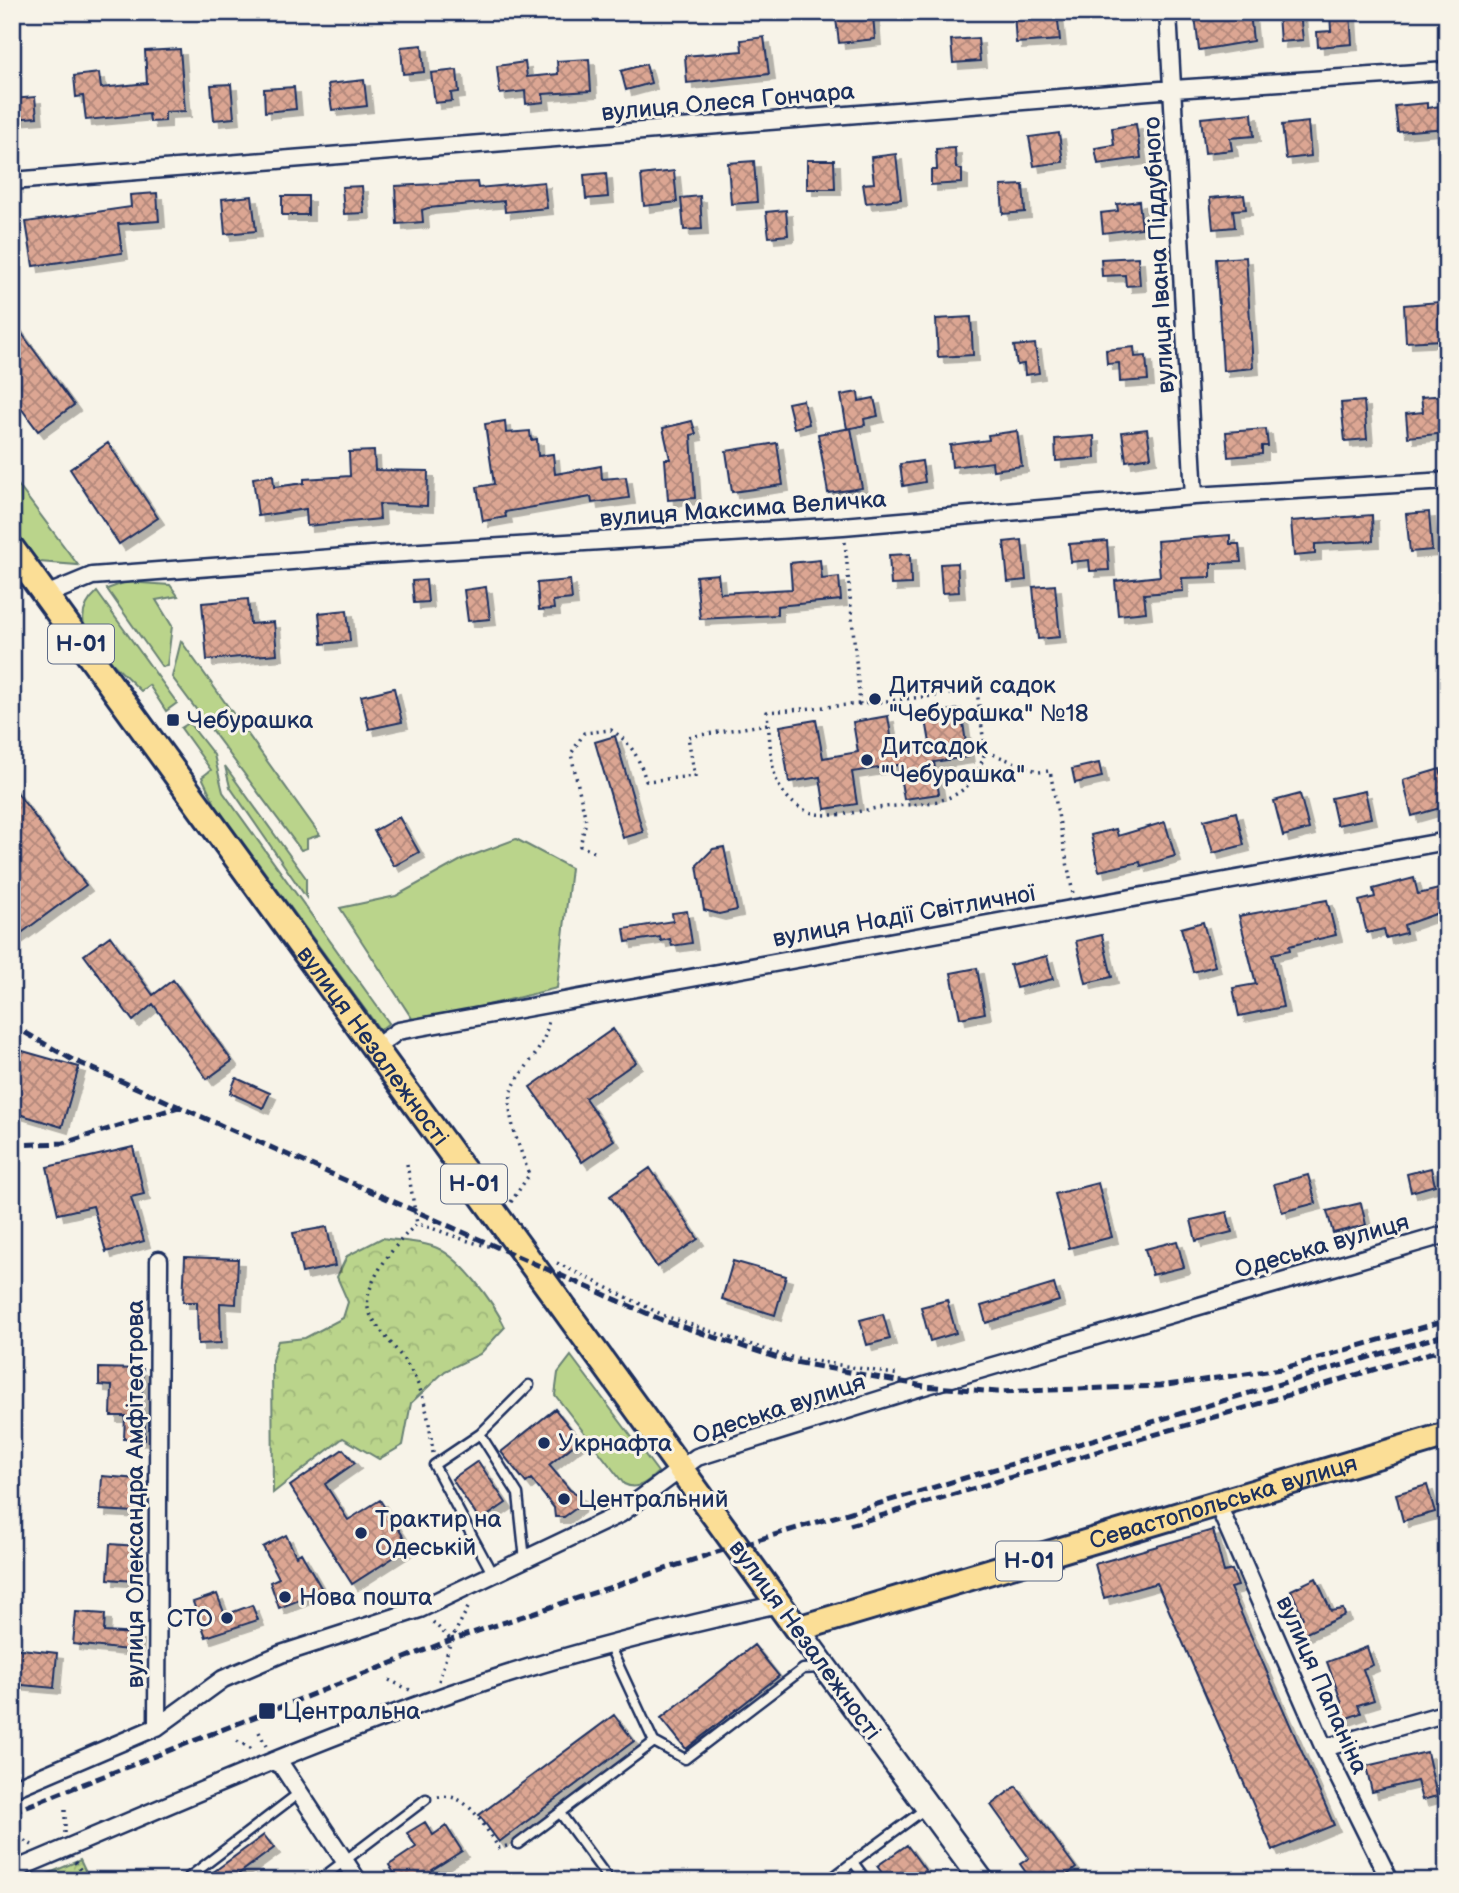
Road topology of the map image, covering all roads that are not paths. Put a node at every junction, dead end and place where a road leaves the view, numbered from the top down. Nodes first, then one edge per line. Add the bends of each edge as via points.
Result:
1 (1168, 12) edge
2 (1447, 71) edge
3 (1174, 89) junction
4 (12, 181) edge
5 (1447, 481) edge
6 (1194, 496) junction
7 (12, 549) edge
8 (46, 595) junction
9 (1447, 841) edge
10 (375, 1048) junction
11 (1447, 1234) edge
12 (159, 1260) dead end
13 (529, 1385) dead end
14 (480, 1434) junction
15 (1447, 1435) edge
16 (679, 1470) junction
17 (1218, 1505) junction
18 (525, 1560) junction
19 (488, 1578) junction
20 (779, 1604) junction
21 (797, 1629) junction
22 (610, 1645) junction
23 (826, 1668) junction
24 (1447, 1713) edge
25 (158, 1727) junction
26 (654, 1742) junction
27 (1324, 1748) junction
28 (273, 1760) junction
29 (12, 1788) edge
30 (299, 1793) junction
31 (426, 1799) road end
32 (928, 1807) junction
33 (560, 1813) junction
34 (518, 1844) road end
35 (344, 1861) junction
36 (853, 1862) junction
37 (12, 1871) edge
38 (184, 1881) edge
39 (318, 1881) edge
40 (358, 1881) edge
41 (610, 1881) edge
42 (828, 1881) edge
43 (867, 1881) edge
44 (982, 1881) edge
45 (1390, 1881) edge

1 - 3 street, вулиця Івана Піддубного
2 - 3 street, вулиця Олеся Гончара
3 - 4 street, вулиця Олеся Гончара
3 - 6 street, вулиця Івана Піддубного
5 - 6 street, вулиця Максима Величка
6 - 8 street, вулиця Максима Величка via 843,526 92,576
7 - 8 main road, вулиця Незалежності / Н-01
8 - 10 main road, вулиця Незалежності / Н-01
9 - 10 street, вулиця Надії Світличної via 398,1031
10 - 16 main road, вулиця Незалежності / Н-01
11 - 16 street, Одеська вулиця via 924,1386 697,1457
12 - 25 street, вулиця Олександра Амфітеатрова
13 - 14 lane
14 - 18 lane via 518,1494
14 - 19 lane via 434,1465
15 - 17 main road, Севастопольська вулиця / Н-01
16 - 18 street, Одеська вулиця via 620,1514
16 - 20 main road, вулиця Незалежності / Н-01
17 - 21 main road, Севастопольська вулиця / Н-01
17 - 27 street, вулиця Папаніна
18 - 19 street, Одеська вулиця
19 - 25 street, Одеська вулиця via 419,1609 281,1654 223,1679
20 - 21 main road, вулиця Незалежності / Н-01
20 - 22 street
21 - 23 main road, вулиця Незалежності
22 - 26 lane
22 - 28 street via 433,1700
23 - 26 lane via 803,1669 685,1759
23 - 32 main road, вулиця Незалежності
24 - 27 street
25 - 29 street, Одеська вулиця
26 - 33 lane
27 - 45 street, вулиця Папаніна
28 - 30 street
28 - 37 street
30 - 35 street
30 - 38 lane
31 - 35 lane
32 - 36 lane
32 - 44 main road, вулиця Незалежності
33 - 34 lane
33 - 41 lane
35 - 39 lane
35 - 40 street
36 - 42 lane
36 - 43 lane

